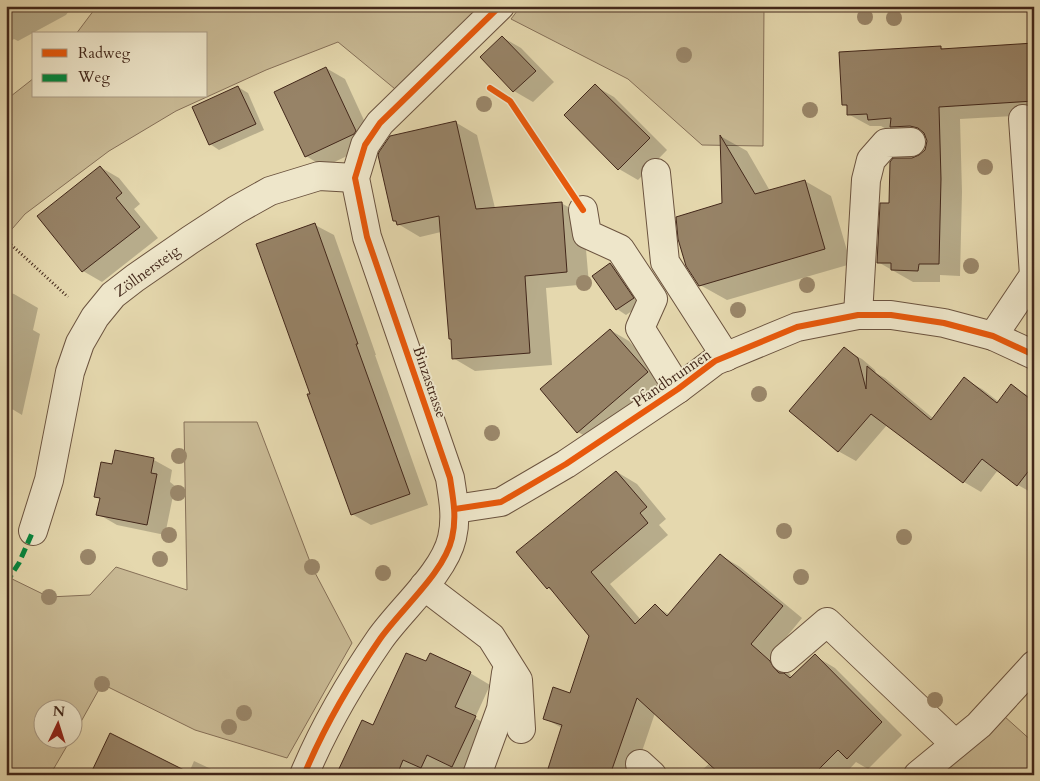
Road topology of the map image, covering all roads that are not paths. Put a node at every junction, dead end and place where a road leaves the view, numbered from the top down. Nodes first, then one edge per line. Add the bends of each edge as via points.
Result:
1 (498, 9) edge
2 (1024, 119) dead end
3 (911, 142) dead end
4 (656, 173) dead end
5 (355, 178) junction
6 (582, 210) dead end
7 (858, 315) junction
8 (993, 336) junction
9 (1034, 355) edge
10 (726, 357) junction
11 (678, 389) junction
12 (455, 509) junction
13 (33, 531) dead end
14 (424, 586) junction
15 (785, 658) dead end
16 (507, 662) junction
17 (1034, 665) edge
18 (521, 729) dead end
19 (955, 744) junction
20 (304, 775) edge
21 (477, 775) edge
22 (918, 775) edge

1 - 5 street, Binzastrasse via 380,123 365,145
2 - 8 street via 1034,275
3 - 7 street via 886,143 871,160 866,180
4 - 10 street via 665,262
5 - 12 street, Binzastrasse via 367,237 450,478
5 - 13 street, Zöllnersteig via 319,176 270,191 190,240 113,295 94,317 70,372 49,480
6 - 11 street via 587,234 620,249 653,299 640,328
7 - 8 street, Pfandbrunnen via 926,320
7 - 10 street, Pfandbrunnen via 797,327
8 - 9 street, Pfandbrunnen
10 - 11 street, Pfandbrunnen
11 - 12 street, Pfandbrunnen via 566,464 501,502
12 - 14 street, Binzastrasse via 449,547 442,563
14 - 16 street via 492,637
14 - 20 street, Binzastrasse via 361,668 341,700
15 - 19 street via 827,622
16 - 18 street via 518,680
16 - 21 street via 501,709
17 - 19 street via 979,725
19 - 22 street

